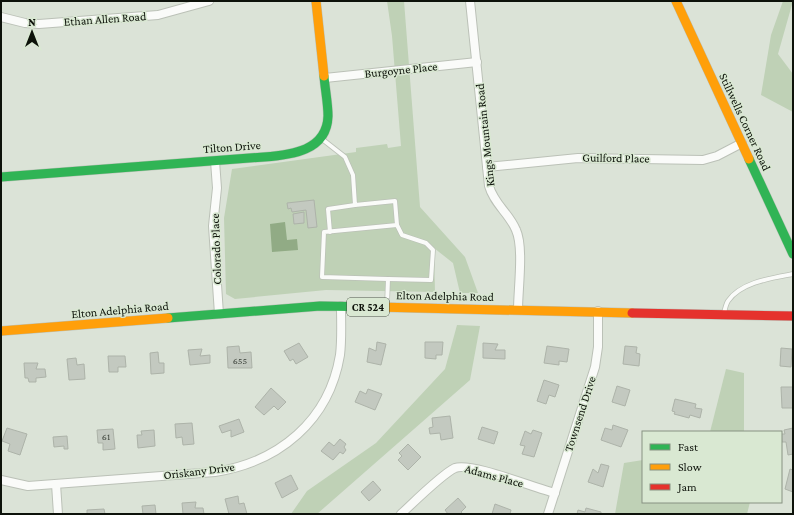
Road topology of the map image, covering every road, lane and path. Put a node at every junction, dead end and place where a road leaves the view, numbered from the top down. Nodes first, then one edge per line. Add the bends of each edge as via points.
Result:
1 (209, 1) edge
2 (316, 1) edge
3 (470, 1) edge
4 (676, 1) edge
5 (1, 17) edge
6 (477, 62) junction
7 (325, 78) junction
8 (320, 138) junction
9 (742, 143) junction
10 (215, 161) junction
11 (487, 167) junction
12 (1, 177) edge
13 (355, 205) junction
14 (397, 225) junction
15 (330, 232) junction
16 (793, 254) edge
17 (793, 274) edge
18 (388, 279) junction
19 (341, 306) junction
20 (387, 307) junction
21 (518, 310) junction
22 (598, 311) junction
23 (219, 314) junction
24 (723, 315) junction
25 (793, 316) edge
26 (1, 331) edge
27 (1, 480) edge
28 (56, 484) junction
29 (554, 493) junction
30 (58, 514) edge
31 (401, 514) edge
32 (548, 514) edge

1 - 5 street, Ethan Allen Road via 158,15 140,17 39,24
2 - 7 main road
3 - 6 street, Kings Mountain Road
4 - 9 main road, Stillwells Corner Road
6 - 7 street, Burgoyne Place
6 - 11 street, Kings Mountain Road
7 - 8 main road via 328,117
8 - 10 main road, Tilton Drive via 311,147 295,154
8 - 13 lane via 345,157 353,175
9 - 11 street, Guilford Place via 703,160 578,158
9 - 16 main road, Stillwells Corner Road
10 - 12 main road, Tilton Drive
10 - 23 street, Colorado Place via 217,188 213,226
11 - 21 street, Kings Mountain Road via 490,191 513,224 519,239
13 - 14 lane via 394,201
13 - 15 lane via 328,209
14 - 15 lane
14 - 18 lane via 402,235 426,243 433,250 431,280
15 - 18 lane via 324,232 322,277
17 - 24 lane via 763,280 739,291 728,301
18 - 20 lane
19 - 20 main road, Elton Adelphia Road / CR 524
19 - 23 main road, Elton Adelphia Road / CR 524
19 - 28 street, Oriskany Drive via 340,354 326,397 306,425 281,448 264,458 226,470
20 - 21 main road, Elton Adelphia Road / CR 524
21 - 22 main road, Elton Adelphia Road / CR 524
22 - 24 main road, Elton Adelphia Road / CR 524
22 - 29 street, Townsend Drive via 595,367
23 - 26 main road, Elton Adelphia Road / CR 524
24 - 25 main road, Elton Adelphia Road / CR 524
27 - 28 street, Oriskany Drive via 24,485
28 - 30 street
29 - 31 street, Adams Place via 475,469 460,467 448,472
29 - 32 street, Townsend Drive

